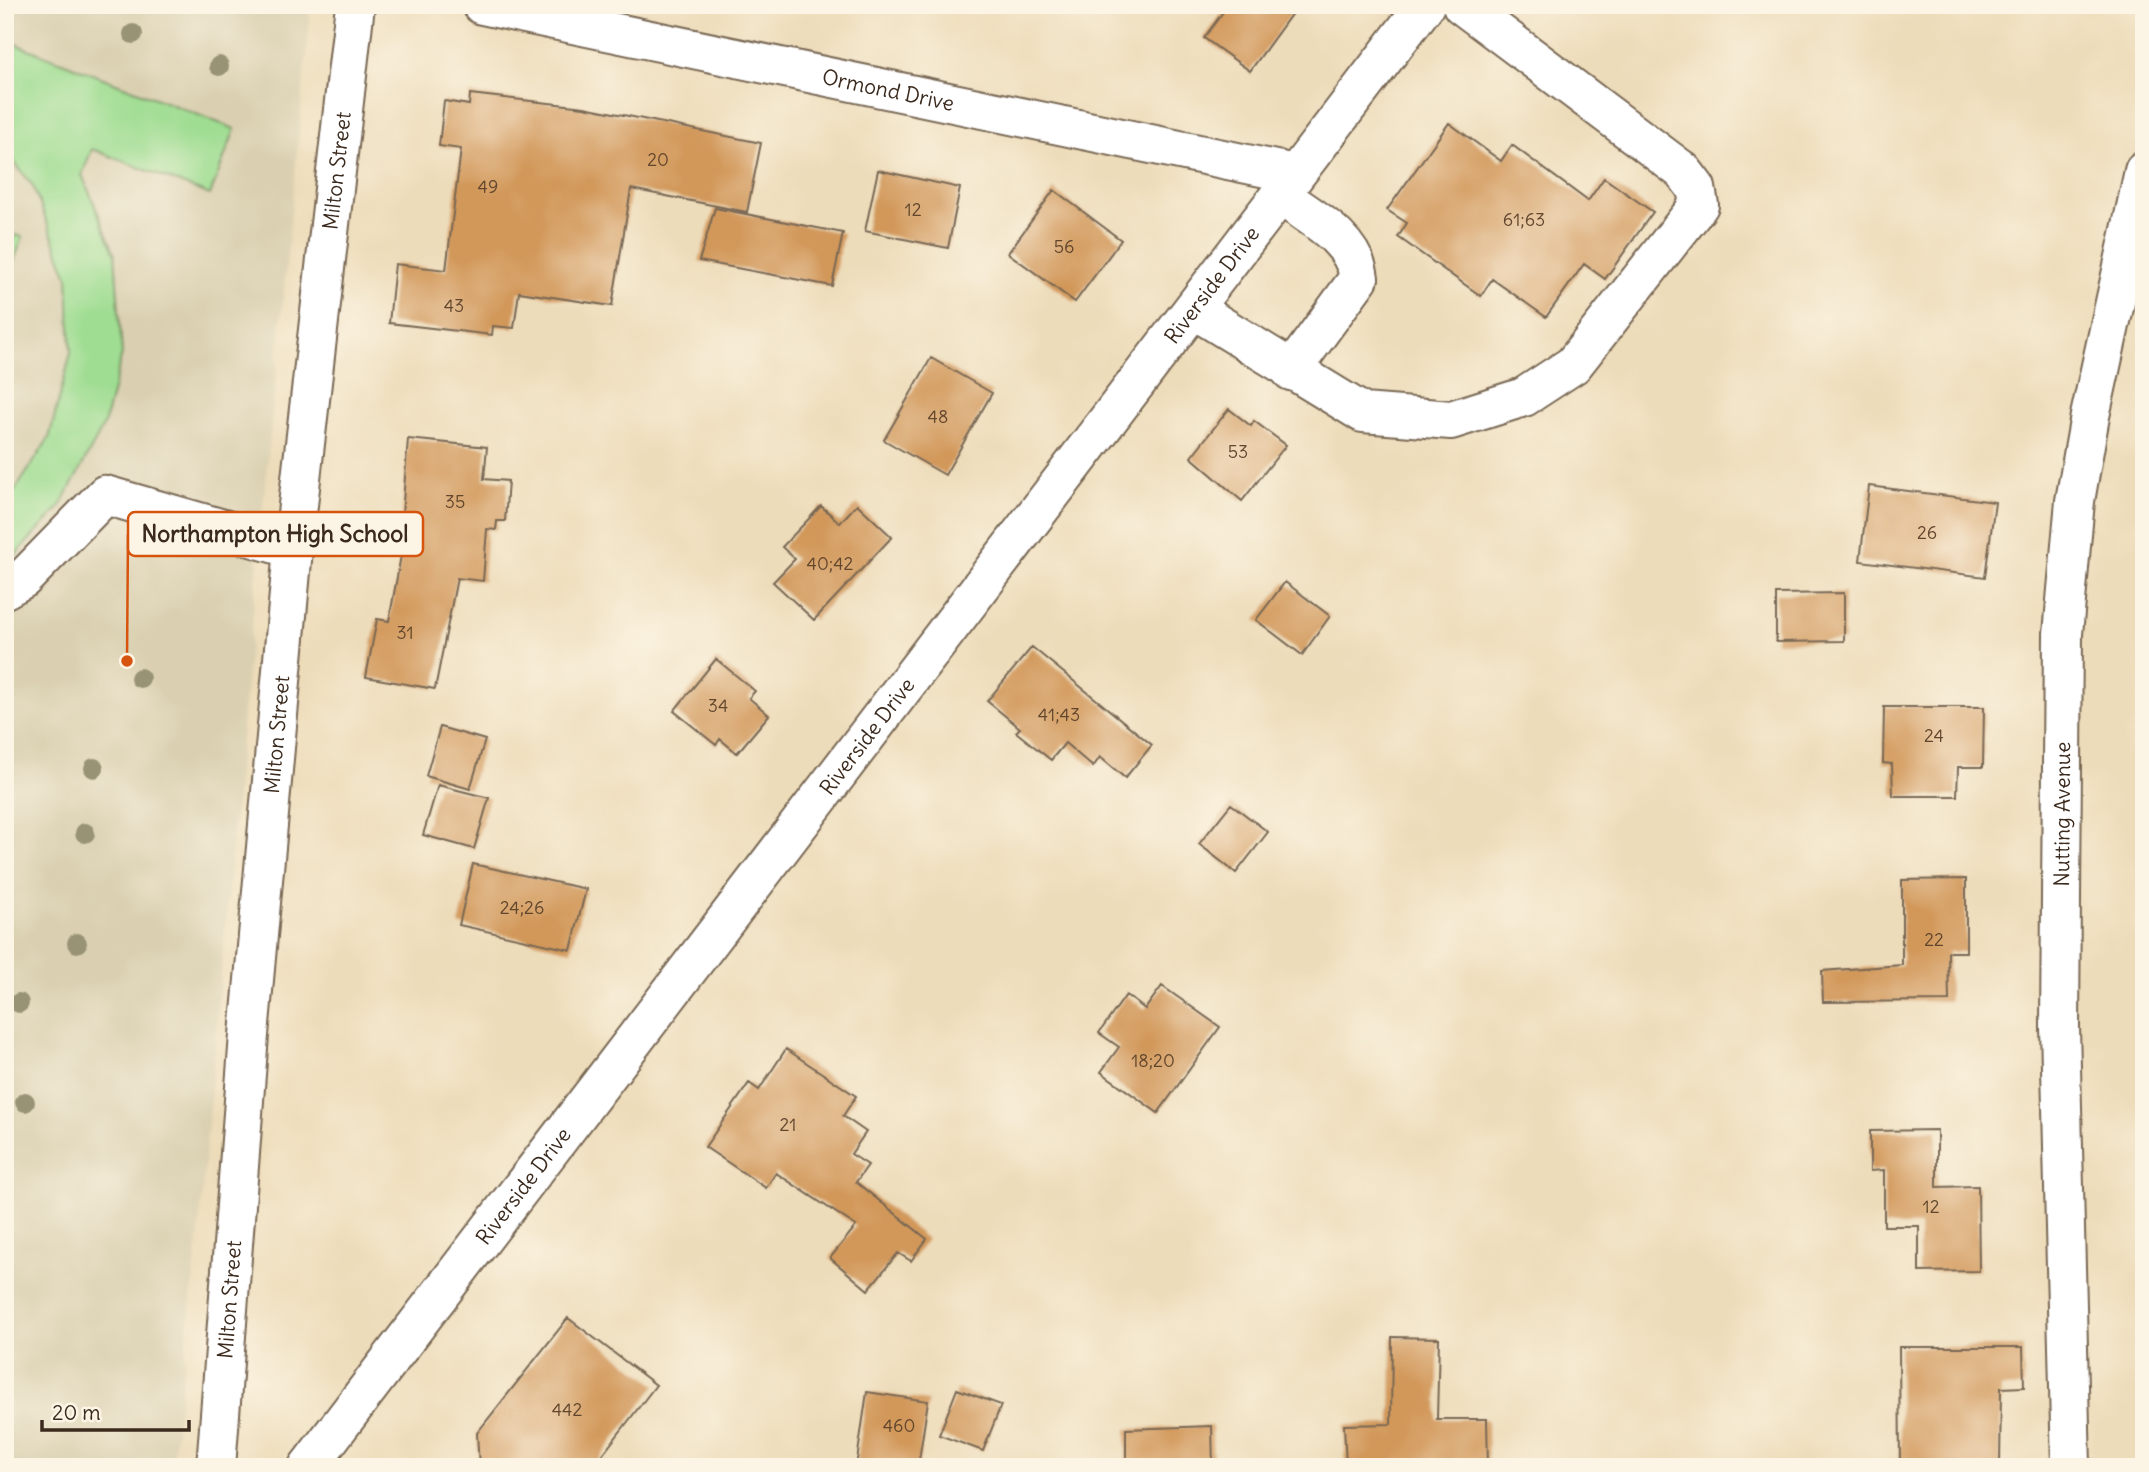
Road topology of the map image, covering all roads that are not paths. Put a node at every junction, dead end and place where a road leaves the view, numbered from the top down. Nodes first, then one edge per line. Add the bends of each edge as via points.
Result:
1 (355, 5) edge
2 (482, 5) edge
3 (1425, 5) edge
4 (1462, 5) edge
5 (2144, 171) edge
6 (1288, 184) junction
7 (1195, 310) junction
8 (1291, 371) junction
9 (293, 549) junction
10 (5, 589) edge
11 (216, 1467) edge
12 (308, 1467) edge
13 (2071, 1467) edge

1 - 9 street, Milton Street
2 - 6 street, Ormond Drive
3 - 6 street, Riverside Drive
4 - 8 street via 1683,171 1696,188 1699,205 1573,365 1524,397 1451,420 1363,414
5 - 13 street, Nutting Avenue via 2075,501 2063,634 2060,1027
6 - 7 street, Riverside Drive
6 - 8 street via 1342,241 1356,260 1359,278
7 - 8 street
7 - 12 street, Riverside Drive
9 - 10 street via 105,495 23,579
9 - 11 street, Milton Street

